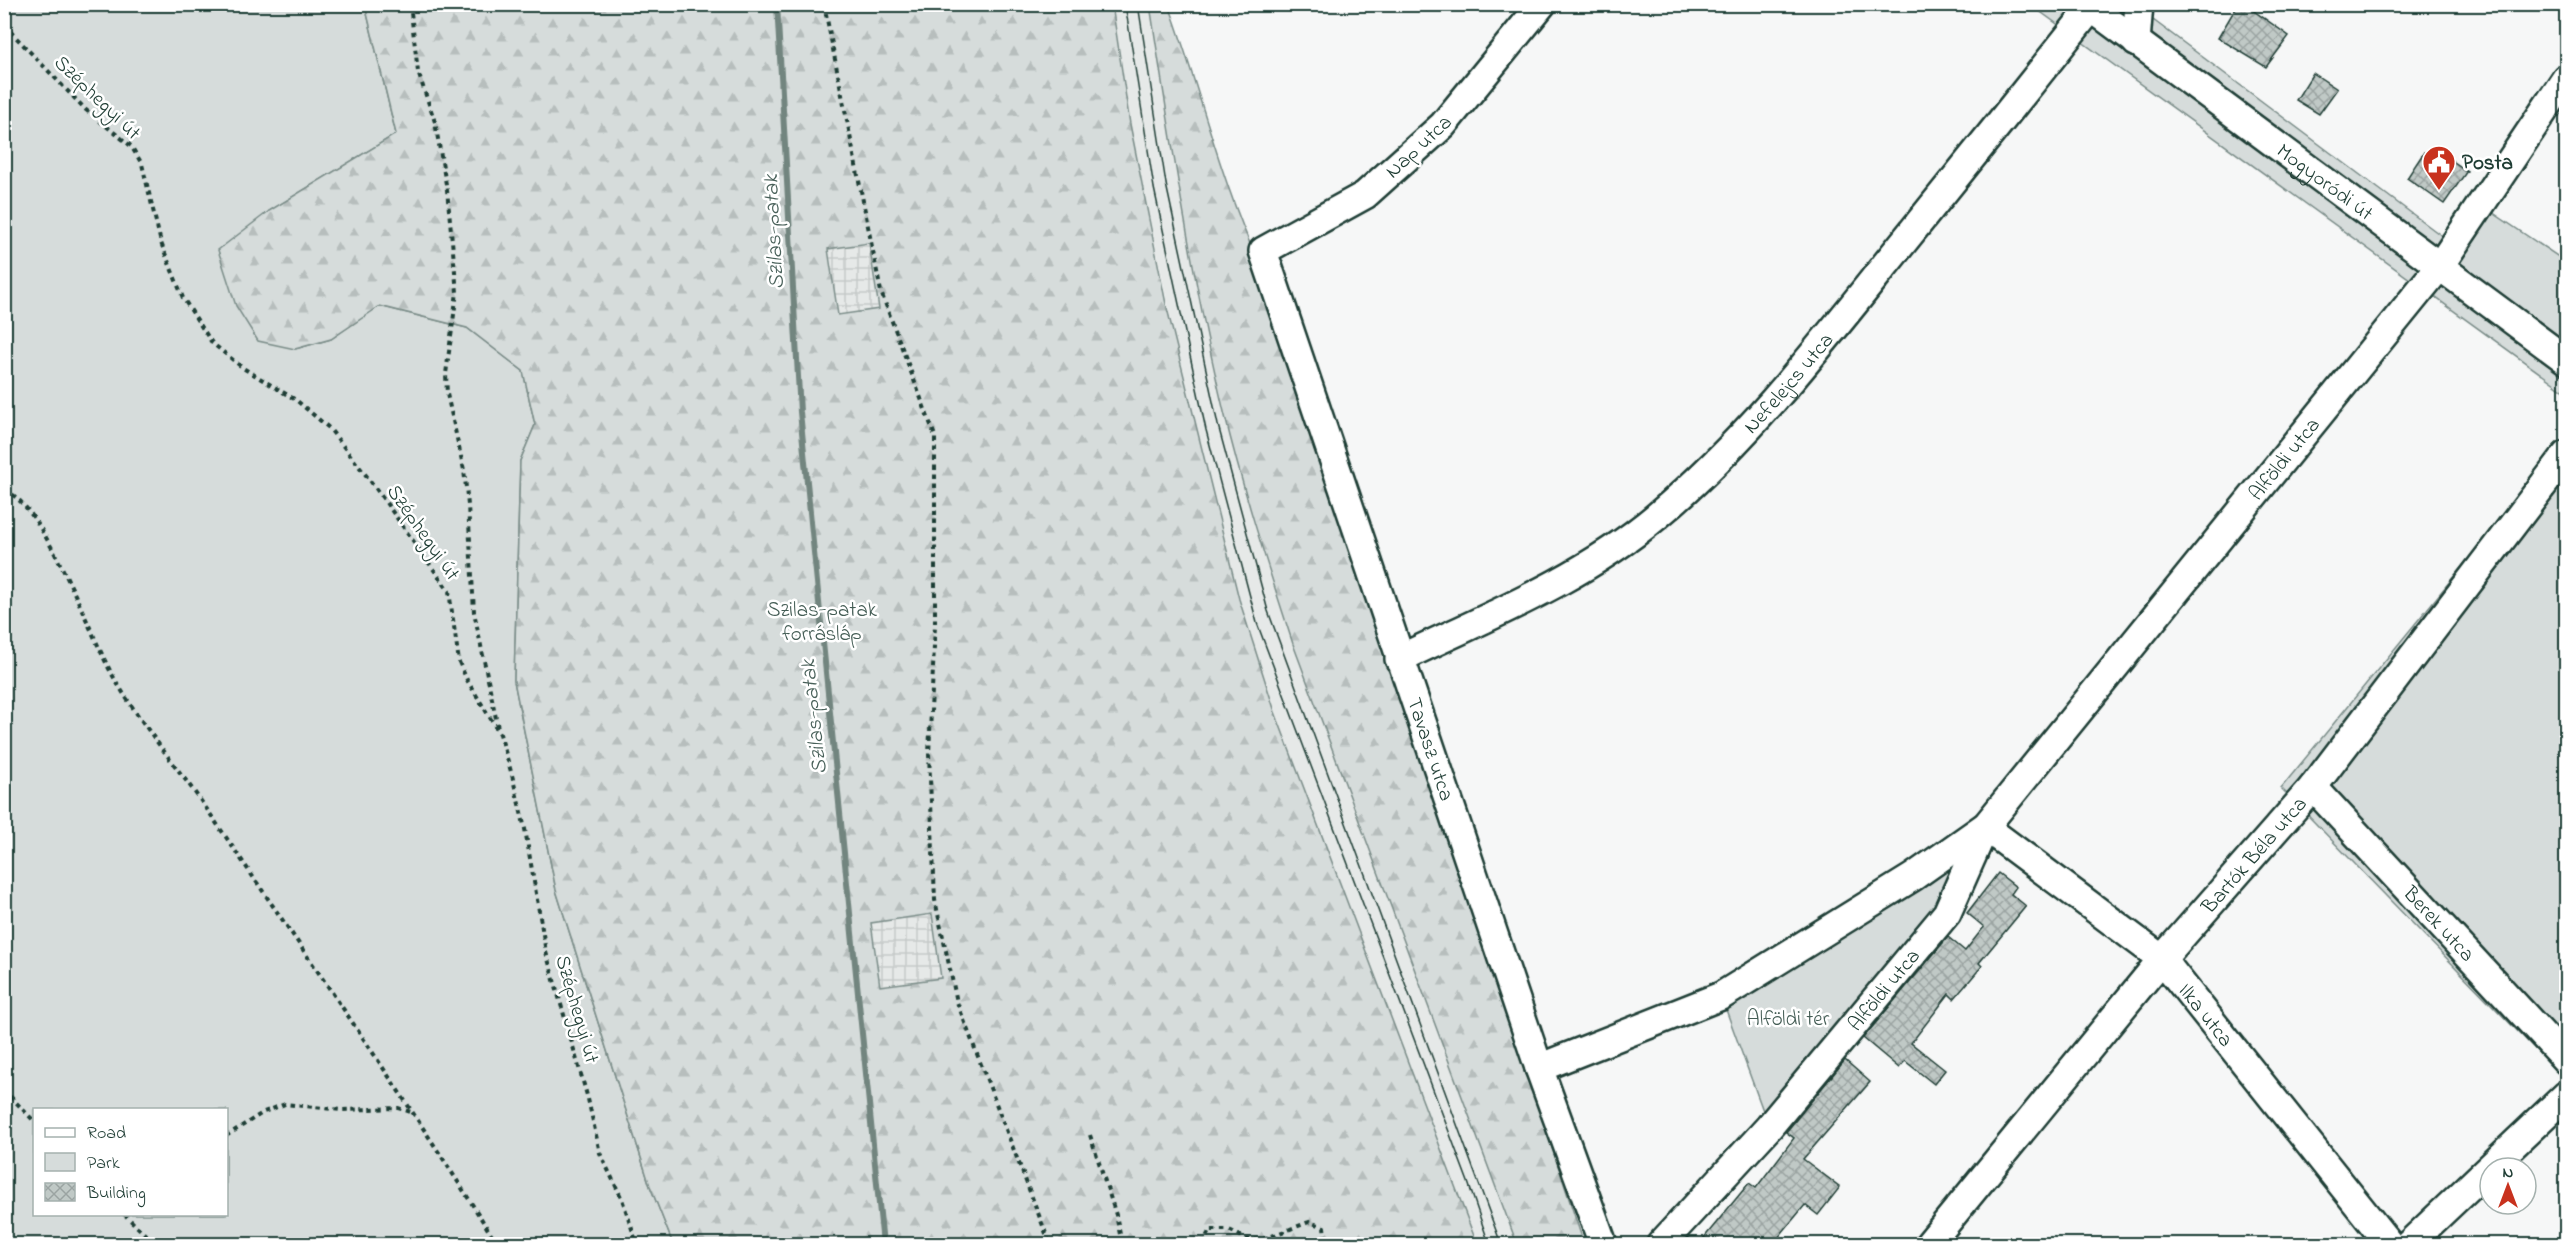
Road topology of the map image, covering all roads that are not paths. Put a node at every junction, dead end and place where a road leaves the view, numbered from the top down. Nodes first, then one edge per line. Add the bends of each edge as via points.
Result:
1 (1542, 4) edge
2 (2139, 4) edge
3 (2089, 6) edge
4 (2136, 42) junction
5 (2566, 78) edge
6 (1263, 251) joint
7 (2439, 267) junction
8 (2566, 360) edge
9 (2566, 455) edge
10 (1399, 659) junction
11 (2313, 787) junction
12 (1985, 827) junction
13 (2162, 959) junction
14 (2566, 1060) edge
15 (1539, 1068) junction
16 (2566, 1095) edge
17 (1603, 1245) edge
18 (1661, 1245) edge
19 (1929, 1245) edge
20 (2389, 1245) edge
21 (2409, 1245) edge

1 - 6 street, Nap utca via 1443,125 1365,195
2 - 4 street
3 - 4 street, Mogyoródi út
3 - 10 street, Nefelejcs utca via 1833,330 1757,422 1708,469 1656,517 1571,576
4 - 7 street, Mogyoródi út
5 - 7 street, Alföldi utca via 2505,152
6 - 10 street, Tavasz utca
7 - 8 street, Mogyoródi út
7 - 12 street, Alföldi utca
9 - 11 street, Bartók Béla utca
10 - 15 street, Tavasz utca
11 - 13 street, Bartók Béla utca
11 - 14 street, Berek utca
12 - 13 street, Ilka utca
12 - 15 street, Alföldi utca via 1721,996
12 - 18 street, Alföldi utca via 1947,913 1769,1126
13 - 19 street, Bartók Béla utca
13 - 20 street, Ilka utca
15 - 17 street, Tavasz utca
16 - 21 street

